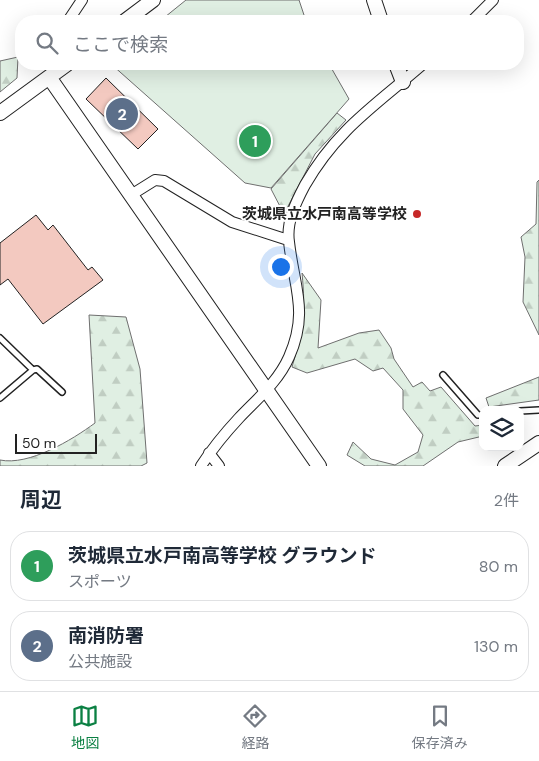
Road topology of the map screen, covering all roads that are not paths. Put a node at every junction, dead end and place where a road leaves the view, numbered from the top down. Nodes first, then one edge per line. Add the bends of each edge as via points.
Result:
1 (82, 0) edge
2 (153, 0) edge
3 (374, 0) edge
4 (493, 0) edge
5 (72, 15) edge
6 (133, 15) edge
7 (379, 15) edge
8 (478, 15) edge
9 (59, 70) edge
10 (398, 70) edge
11 (416, 70) edge
12 (49, 77) junction
13 (403, 82) junction
14 (0, 113) edge
15 (131, 195) junction
16 (288, 240) junction
17 (0, 338) edge
18 (33, 370) junction
19 (443, 375) dead end
20 (266, 390) junction
21 (62, 392) dead end
22 (0, 398) edge
23 (539, 410) edge
24 (524, 411) edge
25 (479, 415) edge
26 (539, 443) edge
27 (210, 453) junction
28 (201, 466) edge
29 (219, 466) edge
30 (319, 466) edge
31 (505, 466) edge

1 - 5 street
2 - 6 street
3 - 7 street
4 - 8 street
9 - 12 street
10 - 13 street
11 - 13 street
12 - 14 street
12 - 15 street
13 - 16 street via 349,126 321,158 294,206
15 - 16 street via 155,180 164,181 232,222
15 - 20 street
16 - 20 street via 299,291 300,321 289,356 280,374
17 - 18 lane
18 - 21 lane via 37,369
18 - 22 lane
19 - 25 lane
20 - 27 street
20 - 30 street
23 - 24 lane
26 - 31 street
27 - 28 street
27 - 29 street

